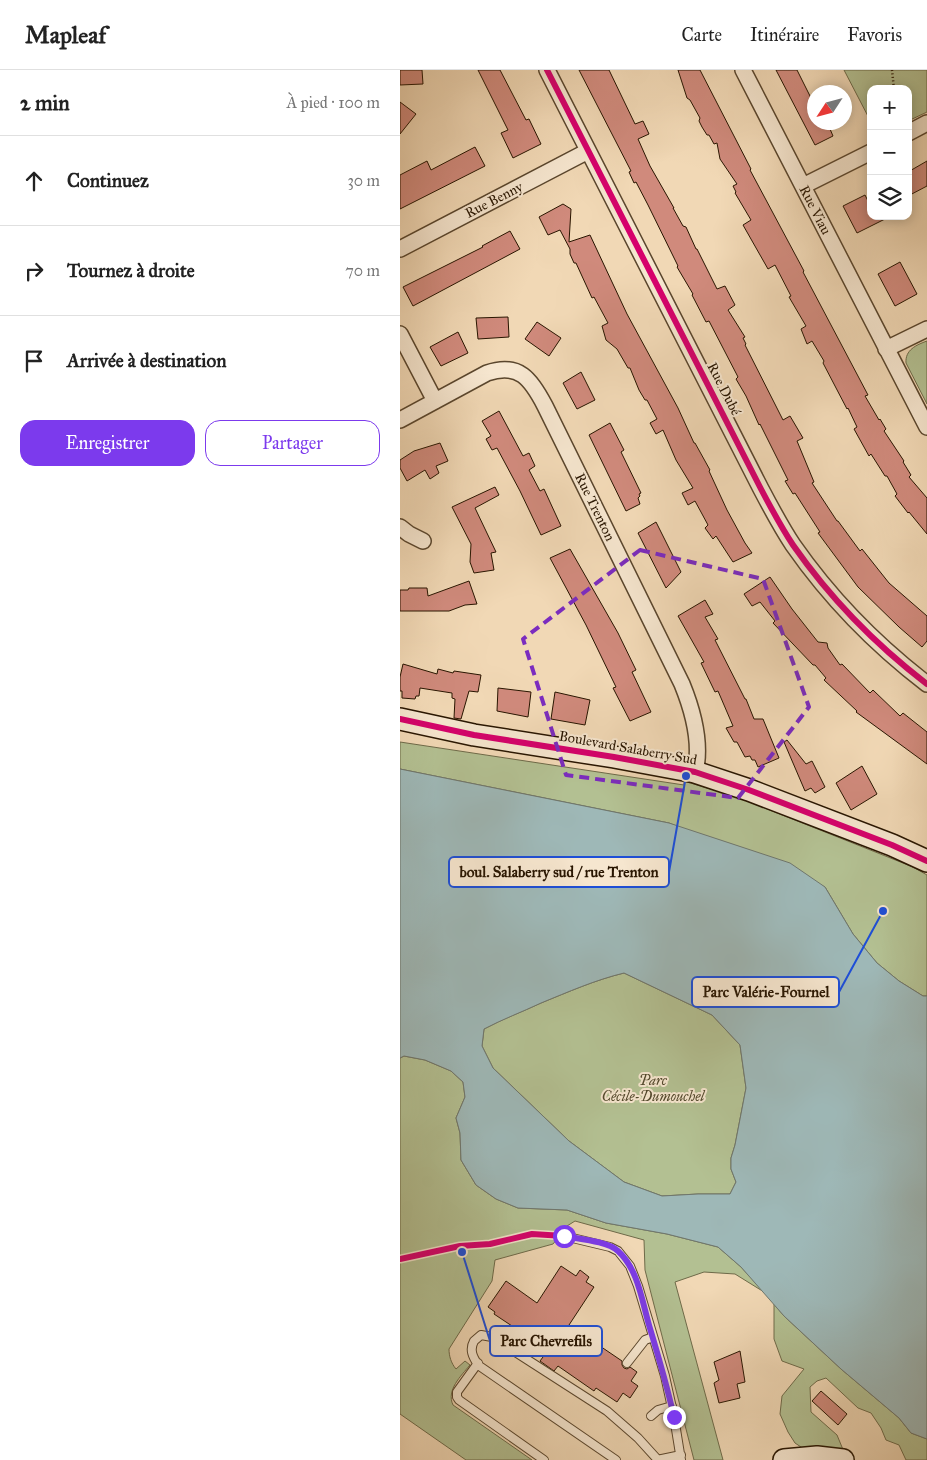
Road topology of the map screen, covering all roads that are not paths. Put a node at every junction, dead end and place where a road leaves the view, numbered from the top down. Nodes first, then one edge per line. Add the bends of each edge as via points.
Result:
1 (547, 70) edge
2 (743, 70) edge
3 (927, 123) edge
4 (912, 131) edge
5 (588, 151) junction
6 (867, 154) edge
7 (803, 186) junction
8 (400, 249) edge
9 (927, 329) edge
10 (400, 334) edge
11 (886, 350) junction
12 (435, 401) junction
13 (400, 420) edge
14 (927, 427) edge
15 (400, 527) edge
16 (424, 541) dead end
17 (927, 684) edge
18 (400, 719) edge
19 (695, 772) junction
20 (927, 861) edge
21 (564, 1236) dead end
22 (653, 1337) junction
23 (627, 1363) dead end
24 (478, 1364) junction
25 (672, 1406) junction
26 (651, 1416) dead end
27 (681, 1457) edge
28 (544, 1460) edge
29 (616, 1460) edge
30 (658, 1460) edge
31 (784, 1460) edge
32 (843, 1460) edge

1 - 5 street, Rue Dubé
2 - 7 street, Rue Viau
3 - 4 street
5 - 8 street, Rue Benny
5 - 17 street, Rue Dubé via 757,482 792,543 860,626
6 - 7 street
7 - 11 street, Rue Viau
9 - 11 street
10 - 12 street
11 - 14 street, Rue Viau
12 - 13 street, Rue Trenton
12 - 19 street, Rue Trenton via 494,370 517,372 534,387 682,684 696,736
15 - 16 street
18 - 19 street, Boulevard Salaberry Sud via 474,735
19 - 20 street, Boulevard Salaberry Sud via 749,790
21 - 22 lane via 603,1244 623,1256 634,1274
22 - 23 lane via 644,1340
22 - 25 lane
24 - 28 lane via 458,1392 459,1400
24 - 29 lane
24 - 30 lane via 472,1355 474,1341 481,1336 492,1337 607,1411
25 - 26 lane
25 - 27 lane
27 - 30 lane
31 - 32 street via 817,1457

